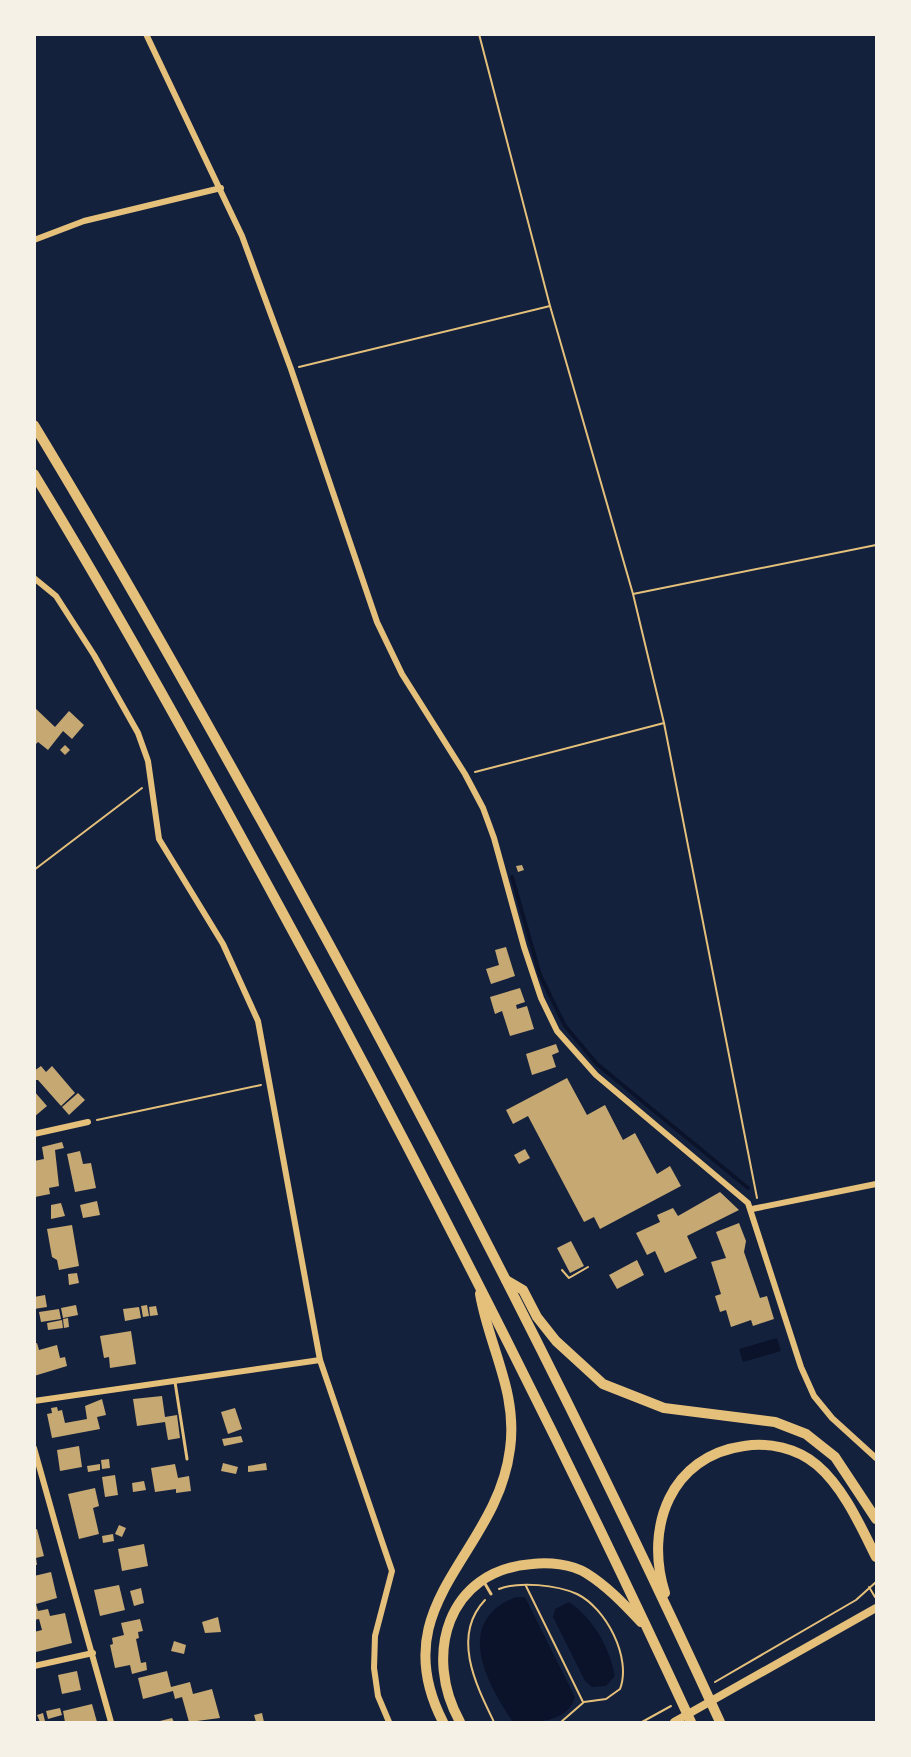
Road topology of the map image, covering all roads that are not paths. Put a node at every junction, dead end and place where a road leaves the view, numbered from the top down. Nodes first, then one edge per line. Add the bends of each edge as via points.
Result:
1 (146, 34) edge
2 (221, 188) junction
3 (34, 240) edge
4 (34, 425) edge
5 (34, 474) edge
6 (34, 578) edge
7 (88, 1122) road end
8 (34, 1134) edge
9 (876, 1185) edge
10 (755, 1208) junction
11 (506, 1280) junction
12 (478, 1282) junction
13 (320, 1360) junction
14 (175, 1382) junction
15 (34, 1401) edge
16 (34, 1448) edge
17 (876, 1458) edge
18 (187, 1459) dead end
19 (876, 1519) edge
20 (876, 1557) edge
21 (482, 1580) junction
22 (491, 1594) road end
23 (876, 1608) edge
24 (674, 1622) junction
25 (649, 1632) junction
26 (93, 1653) junction
27 (34, 1666) edge
28 (111, 1722) edge
29 (389, 1722) edge
30 (443, 1722) edge
31 (460, 1722) edge
32 (674, 1722) edge
33 (691, 1722) edge
34 (720, 1722) edge

1 - 2 street
2 - 3 street via 84,221
2 - 10 street via 291,369 377,622 402,674 465,774 494,838 524,947 557,1031 596,1075
4 - 11 highway via 223,752 440,1150
5 - 12 highway via 215,789
6 - 13 street via 56,596 138,733 152,780 159,838 223,944 258,1021
7 - 8 street
9 - 10 street
10 - 17 street via 791,1337 814,1396
11 - 19 highway via 523,1290 556,1341 603,1384 664,1408 775,1422 806,1434 835,1457
11 - 24 highway
12 - 25 highway
12 - 30 highway via 486,1326 505,1376 512,1424 503,1484 435,1605 425,1642 425,1667
13 - 14 street
13 - 29 street via 392,1571 375,1636 374,1668 378,1696
14 - 15 street
14 - 18 lane
16 - 26 street
20 - 24 highway via 843,1498 817,1465 778,1446 725,1448 699,1461 673,1488 660,1524 658,1555 662,1584
21 - 22 lane
21 - 25 highway via 498,1571 533,1563 584,1572 617,1597
21 - 31 highway via 451,1617 444,1638 441,1662 445,1688
23 - 32 main road
24 - 34 highway
25 - 33 highway
26 - 27 street
26 - 28 street

